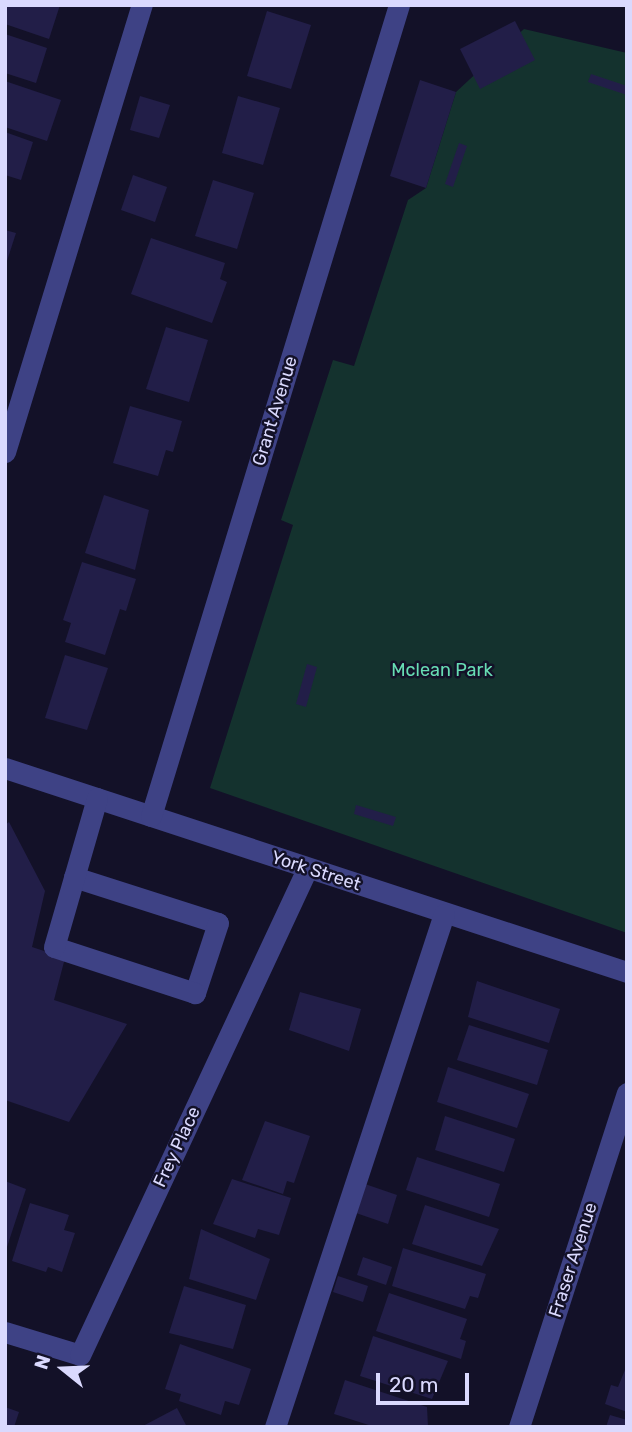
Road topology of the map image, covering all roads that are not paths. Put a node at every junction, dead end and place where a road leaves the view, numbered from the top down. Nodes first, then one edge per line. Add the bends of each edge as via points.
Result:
1 (142, 5) edge
2 (399, 5) edge
3 (5, 452) edge
4 (5, 768) edge
5 (97, 798) junction
6 (150, 816) junction
7 (307, 869) junction
8 (74, 877) junction
9 (444, 914) junction
10 (627, 972) edge
11 (627, 1093) edge
12 (5, 1332) edge
13 (275, 1427) edge
14 (519, 1427) edge

1 - 3 street
2 - 6 street, Grant Avenue
4 - 5 street, York Street
5 - 6 street, York Street
5 - 8 street
6 - 7 street, York Street
7 - 9 street, York Street
7 - 12 street, Frey Place via 80,1355
8 - 8 street via 218,923 195,993 54,947
9 - 10 street, York Street
9 - 13 street
11 - 14 street, Fraser Avenue

